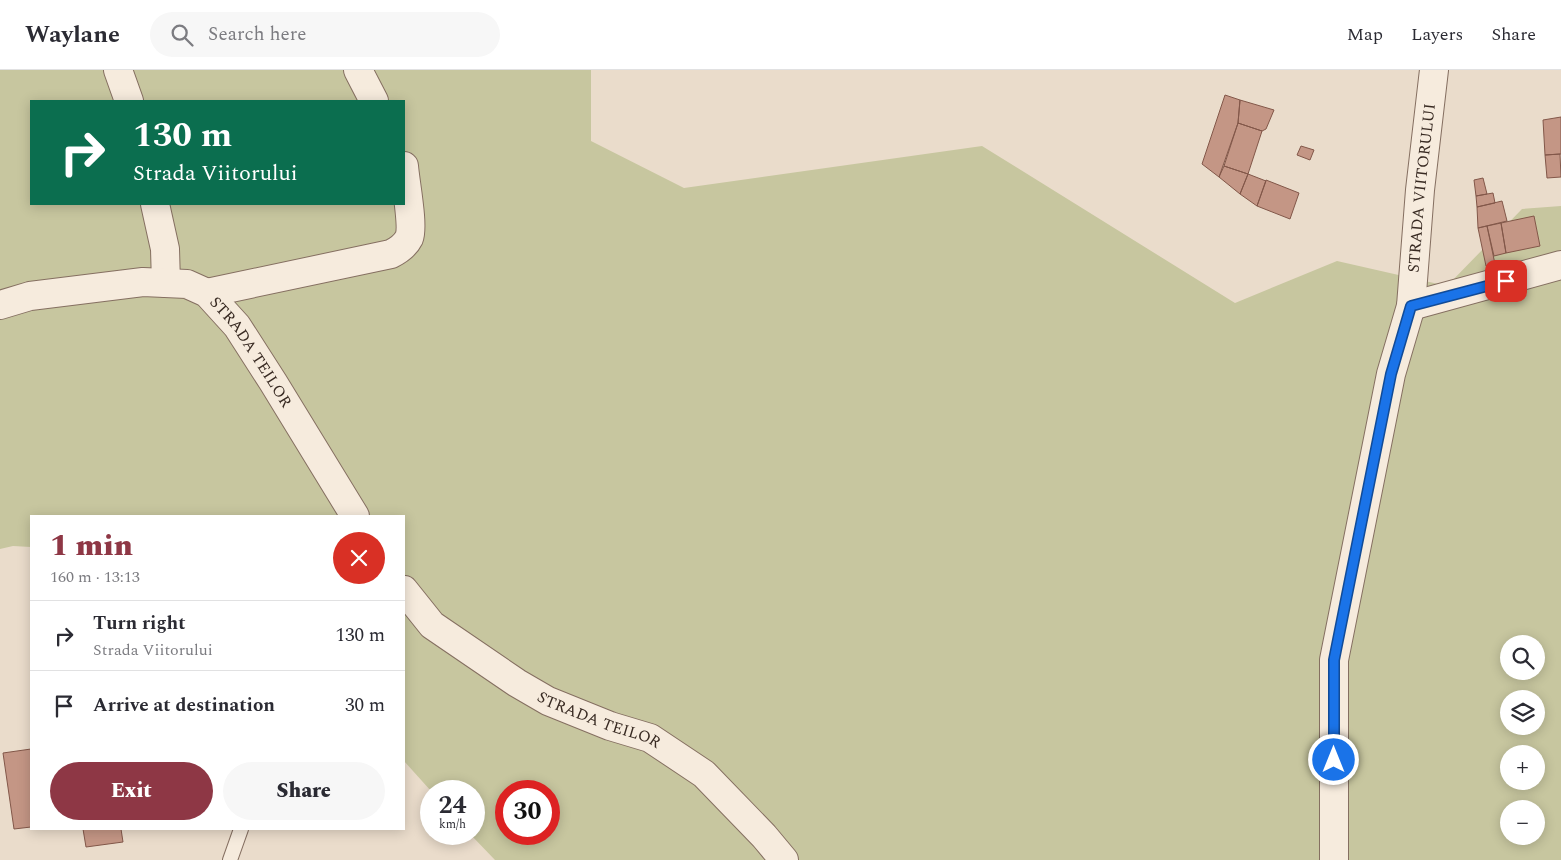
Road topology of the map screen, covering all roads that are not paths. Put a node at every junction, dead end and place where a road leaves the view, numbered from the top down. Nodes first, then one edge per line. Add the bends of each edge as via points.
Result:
1 (118, 70) edge
2 (358, 70) edge
3 (1434, 70) edge
4 (129, 100) edge
5 (373, 100) edge
6 (405, 175) edge
7 (154, 205) edge
8 (1561, 265) edge
9 (166, 283) junction
10 (207, 293) junction
11 (0, 305) edge
12 (1411, 306) junction
13 (353, 515) edge
14 (405, 591) edge
15 (241, 830) edge
16 (230, 860) edge
17 (784, 860) edge
18 (1334, 860) edge

1 - 4 street
2 - 5 street
3 - 12 street, STRADA VIITORULUI
6 - 10 street via 411,230 400,249 391,254
7 - 9 street via 165,249
8 - 12 street
9 - 10 street, STRADA TEILOR via 187,284
9 - 11 street, STRADA TEILOR via 86,288 30,296
10 - 13 street, STRADA TEILOR via 237,326
12 - 18 street, STRADA VIITORULUI via 1391,374 1334,660
14 - 17 street, STRADA TEILOR via 432,625 517,683 548,701 650,738 704,774
15 - 16 lane

